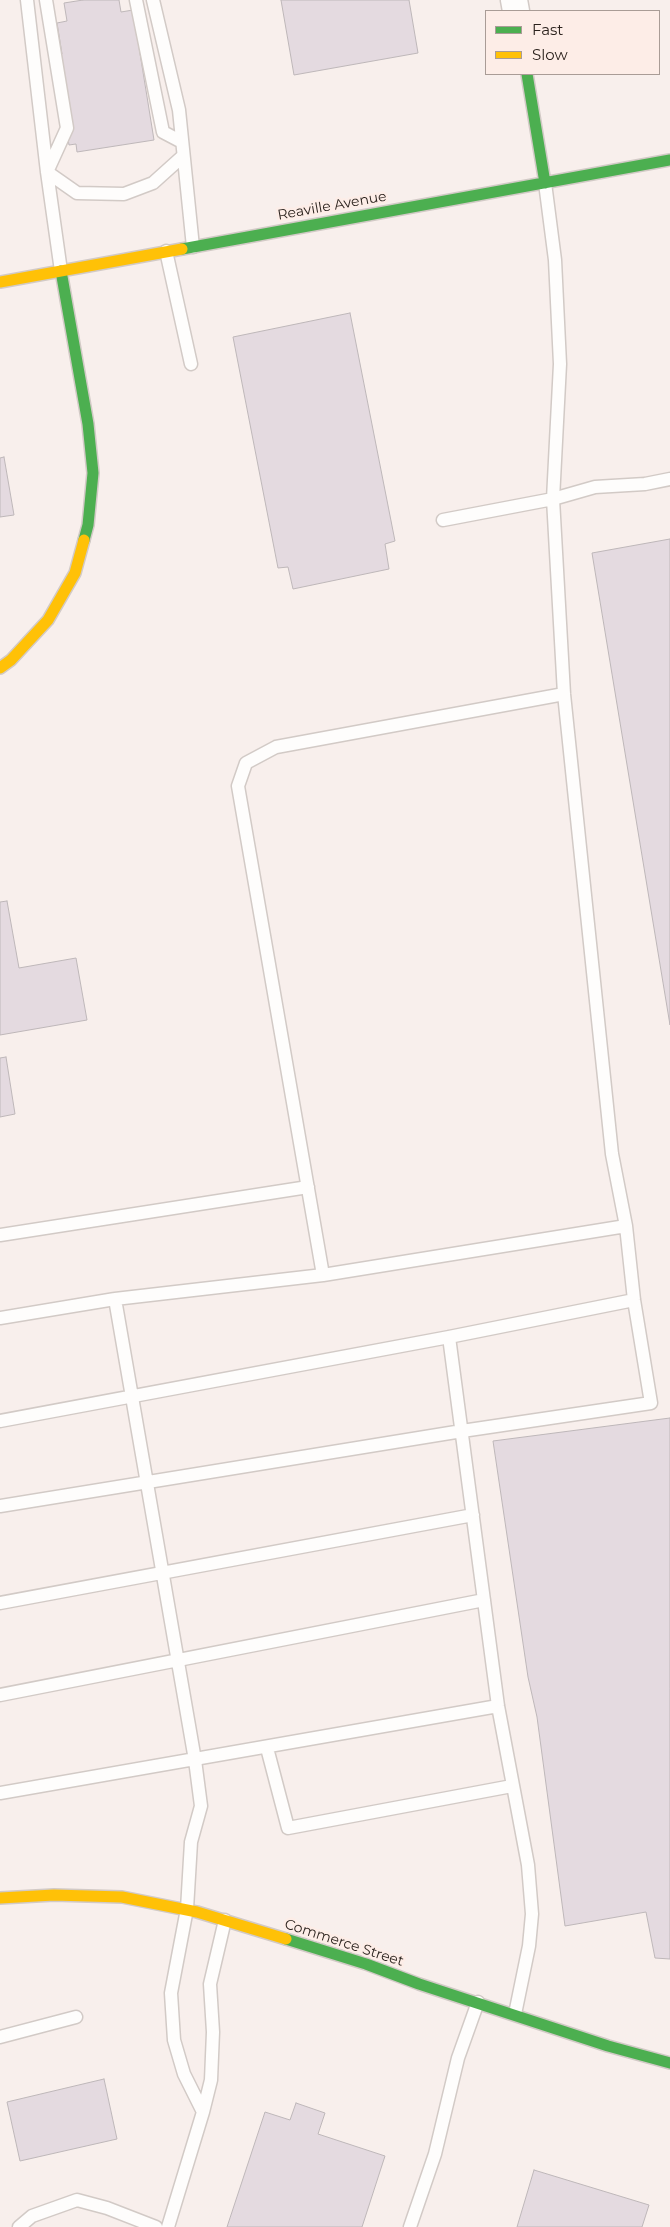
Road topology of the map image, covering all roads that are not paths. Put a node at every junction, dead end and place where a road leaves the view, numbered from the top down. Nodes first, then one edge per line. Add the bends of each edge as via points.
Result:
1 (27, 0) edge
2 (46, 0) edge
3 (136, 0) edge
4 (153, 0) edge
5 (527, 75) edge
6 (182, 142) junction
7 (183, 156) junction
8 (670, 160) edge
9 (47, 172) junction
10 (546, 183) junction
11 (193, 247) junction
12 (166, 252) junction
13 (62, 271) junction
14 (0, 282) edge
15 (191, 364) dead end
16 (670, 479) edge
17 (553, 499) junction
18 (443, 520) dead end
19 (5, 660) edge
20 (0, 668) edge
21 (564, 694) junction
22 (308, 1187) junction
23 (626, 1226) junction
24 (0, 1234) edge
25 (323, 1275) junction
26 (115, 1299) junction
27 (634, 1300) junction
28 (0, 1318) edge
29 (449, 1337) junction
30 (132, 1397) junction
31 (0, 1421) edge
32 (462, 1431) junction
33 (147, 1482) junction
34 (0, 1506) edge
35 (473, 1515) junction
36 (162, 1573) junction
37 (484, 1600) junction
38 (0, 1603) edge
39 (177, 1660) junction
40 (0, 1695) edge
41 (498, 1706) junction
42 (267, 1748) junction
43 (195, 1760) junction
44 (512, 1786) junction
45 (0, 1793) edge
46 (0, 1898) edge
47 (187, 1910) junction
48 (225, 1920) junction
49 (478, 2002) junction
50 (515, 2014) junction
51 (76, 2017) dead end
52 (0, 2037) edge
53 (670, 2064) edge
54 (203, 2112) junction
55 (19, 2227) edge
56 (156, 2227) edge
57 (168, 2227) edge
58 (410, 2227) edge

1 - 9 lane
2 - 9 lane via 67,128
3 - 6 lane via 163,132
4 - 6 lane via 179,110
5 - 10 main road
6 - 7 lane
7 - 9 lane via 153,183 124,194 77,193
7 - 11 lane
8 - 10 main road, Reaville Avenue
9 - 13 lane
10 - 11 main road, Reaville Avenue
10 - 17 lane via 555,260 560,364
11 - 12 main road, Reaville Avenue
12 - 13 main road, Reaville Avenue
12 - 15 lane
13 - 14 main road, Reaville Avenue
13 - 19 main road via 88,424 93,473 88,525 75,573 48,620
16 - 17 lane via 595,487
17 - 18 lane
17 - 21 lane
19 - 20 main road
21 - 22 lane via 276,747 246,763 238,786
21 - 23 lane via 612,1154
22 - 24 lane
22 - 25 lane
23 - 25 lane
23 - 27 lane
25 - 26 lane
26 - 28 lane
26 - 30 lane
27 - 29 lane
27 - 32 lane via 651,1403
29 - 30 lane
29 - 32 lane
30 - 31 lane
30 - 33 lane
32 - 33 lane
32 - 35 lane
33 - 34 lane
33 - 36 lane
35 - 36 lane
35 - 37 lane
36 - 38 lane
36 - 39 lane
37 - 39 lane
37 - 41 lane
39 - 40 lane
39 - 43 lane
41 - 42 lane
41 - 44 lane
42 - 43 lane
42 - 44 lane via 288,1828
43 - 45 lane
43 - 47 lane via 201,1806 191,1842
44 - 50 lane via 528,1865 532,1914
46 - 47 main road, Commerce Street via 54,1895 122,1897
47 - 48 main road, Commerce Street
47 - 54 lane via 171,1992 174,2040 184,2074
48 - 49 main road, Commerce Street
48 - 54 lane via 210,1984 211,2080
49 - 50 main road, Commerce Street
49 - 58 lane via 458,2058 435,2154
50 - 53 main road, Commerce Street
51 - 52 lane
54 - 57 lane
55 - 56 lane via 32,2216 77,2200

